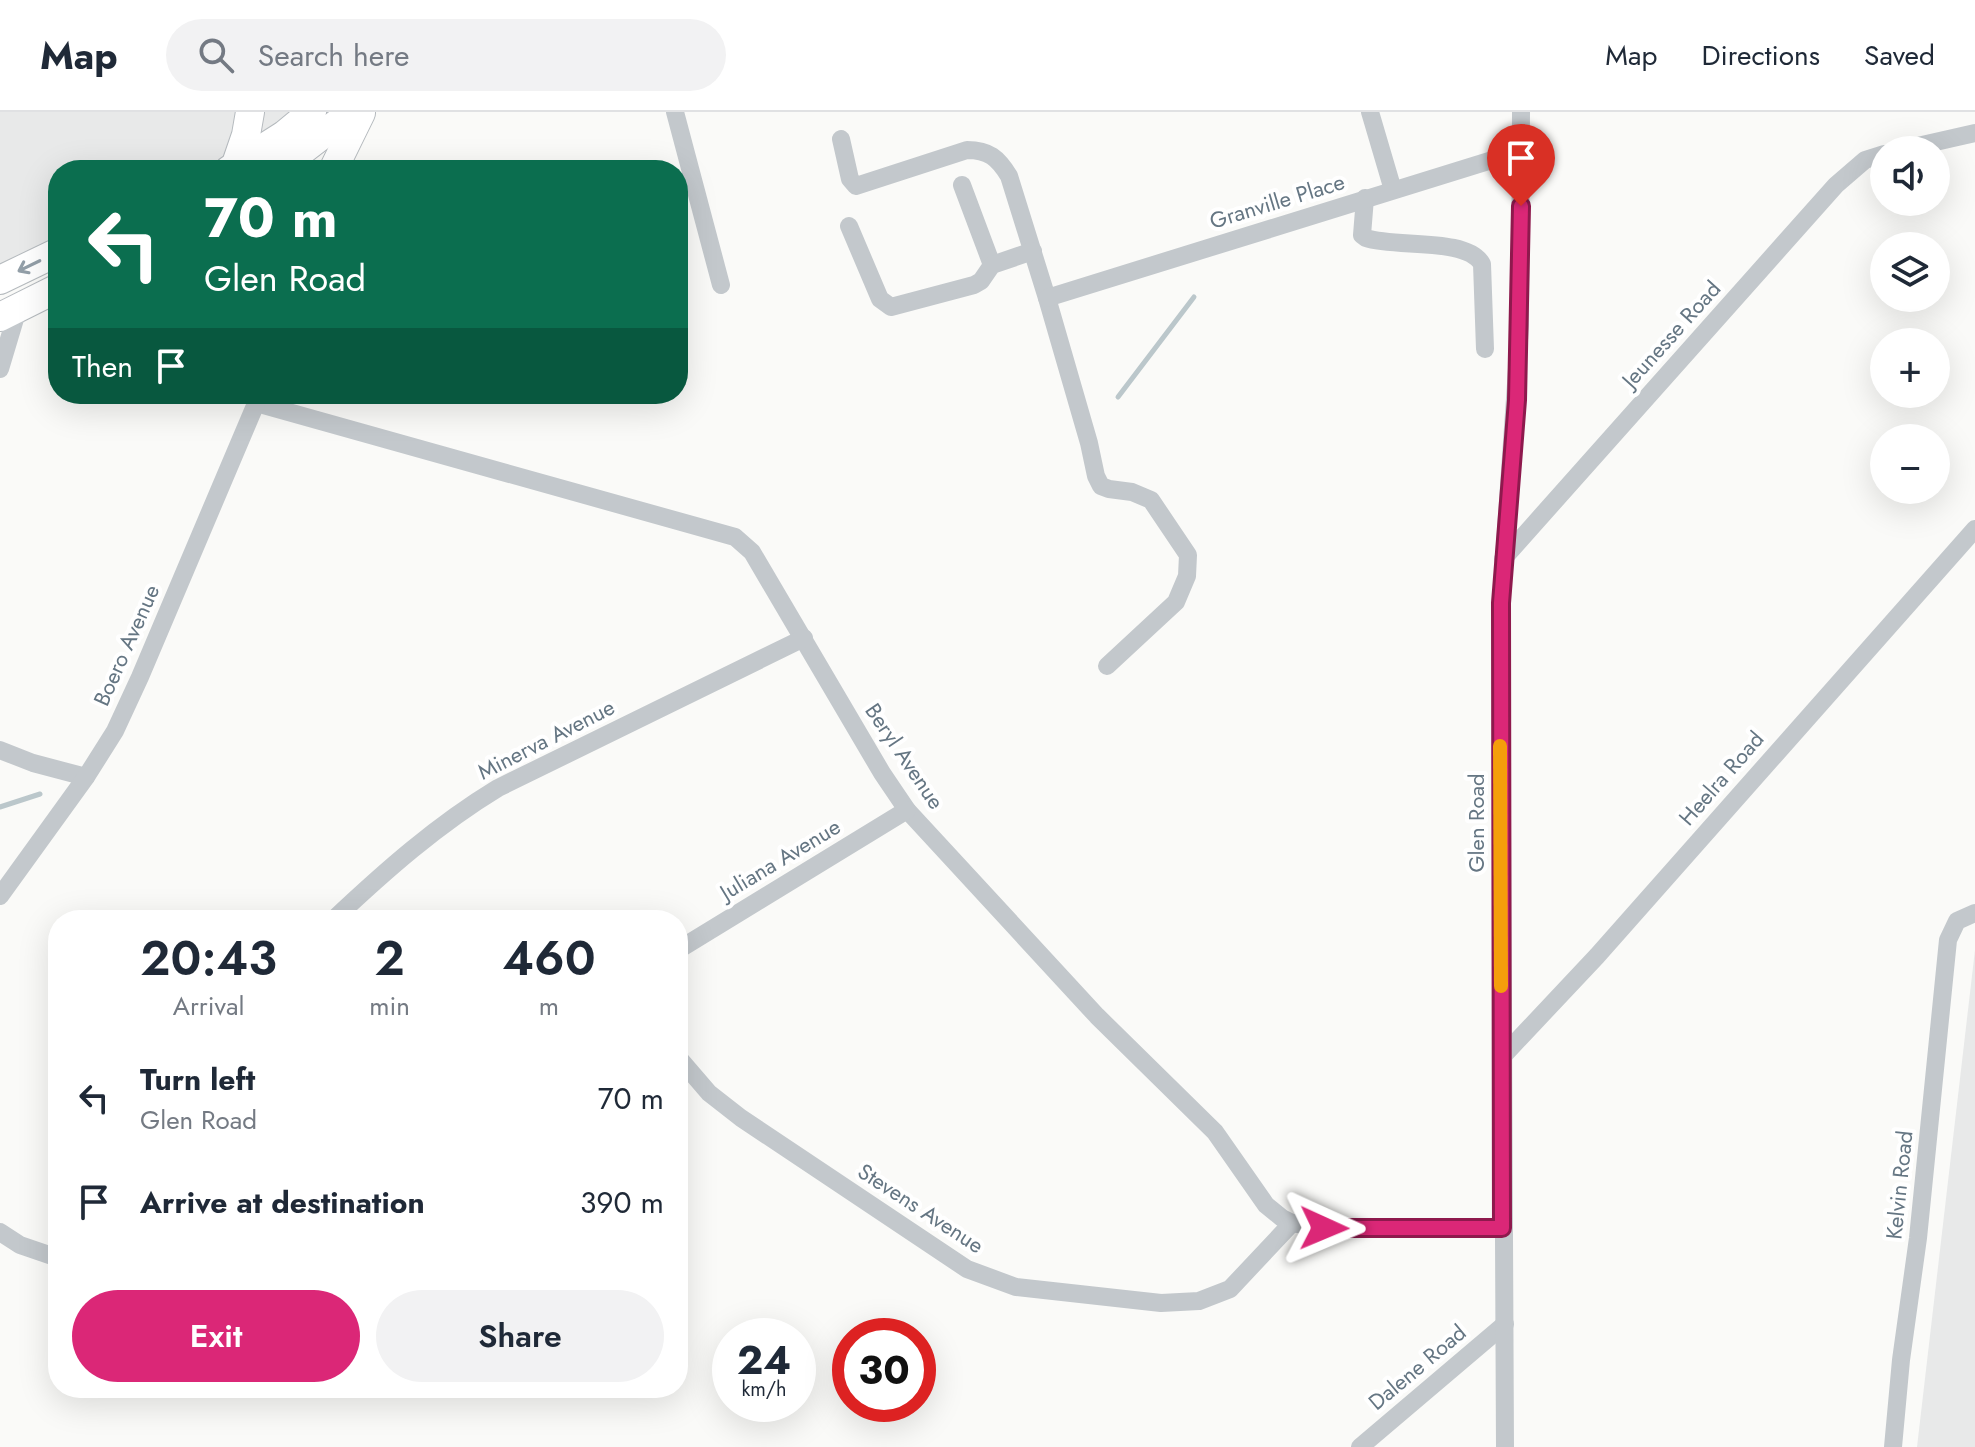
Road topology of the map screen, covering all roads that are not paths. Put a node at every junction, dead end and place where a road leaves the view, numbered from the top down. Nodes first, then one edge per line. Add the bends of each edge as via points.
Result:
1 (250, 112) edge
2 (312, 112) edge
3 (352, 112) edge
4 (361, 112) edge
5 (675, 112) edge
6 (1370, 112) edge
7 (1521, 112) edge
8 (1975, 133) edge
9 (841, 139) dead end
10 (1950, 139) edge
11 (1521, 151) junction
12 (288, 158) edge
13 (235, 160) edge
14 (338, 160) edge
15 (688, 160) edge
16 (1870, 160) edge
17 (688, 161) edge
18 (962, 185) dead end
19 (1393, 190) junction
20 (1365, 198) junction
21 (849, 226) dead end
22 (1033, 251) junction
23 (48, 257) edge
24 (992, 265) junction
25 (0, 280) edge
26 (721, 285) dead end
27 (48, 293) edge
28 (1047, 298) junction
29 (9, 313) edge
30 (1485, 349) dead end
31 (0, 369) edge
32 (255, 404) edge
33 (279, 404) edge
34 (1975, 529) edge
35 (1503, 559) junction
36 (804, 638) junction
37 (1107, 666) dead end
38 (0, 750) edge
39 (86, 777) junction
40 (907, 810) junction
41 (0, 896) edge
42 (344, 910) edge
43 (1975, 913) edge
44 (688, 944) edge
45 (1502, 1057) junction
46 (688, 1069) edge
47 (1292, 1223) junction
48 (1502, 1228) junction
49 (3, 1239) edge
50 (48, 1255) edge
51 (1505, 1324) junction
52 (1360, 1447) edge
53 (1505, 1447) edge
54 (1893, 1447) edge

1 - 13 main road
2 - 12 main road
3 - 12 main road
4 - 14 main road
5 - 15 street
6 - 19 street
7 - 11 street, Glen Road
8 - 10 street
9 - 22 street via 856,186 952,153 979,150 998,158
11 - 19 street, Granville Place
11 - 35 street, Glen Road via 1517,400
16 - 35 street, Jeunesse Road via 1836,185
17 - 26 street
18 - 24 street
19 - 20 street, Granville Place
20 - 28 street, Granville Place
20 - 30 street via 1361,228 1366,238 1463,249 1478,256
21 - 24 street via 880,299 891,307 974,285
22 - 24 street
22 - 28 street
23 -> 25 main road
27 - 29 main road
28 - 37 street via 1101,486 1151,500 1188,555 1176,602
29 - 31 street
32 - 39 street, Boero Avenue via 140,677
33 - 36 street, Beryl Avenue via 735,537 752,552
34 - 45 street, Heelra Road
35 - 45 street, Glen Road
36 - 40 street, Beryl Avenue
36 - 42 street, Minerva Avenue via 498,788 446,821
38 - 39 street
39 - 41 street, Boero Avenue
40 - 44 street, Juliana Avenue
40 - 47 street, Beryl Avenue via 1097,1016 1215,1132 1266,1205
43 - 54 street, Kelvin Road via 1962,916 1952,928 1944,961
45 - 48 street, Glen Road
46 - 47 street, Stevens Avenue via 741,1118 967,1269 1016,1287 1161,1303 1199,1301 1230,1289
47 - 48 street via 1324,1228
48 - 51 street, Glen Road
49 - 50 street
51 - 52 street, Dalene Road
51 - 53 street, Glen Road

